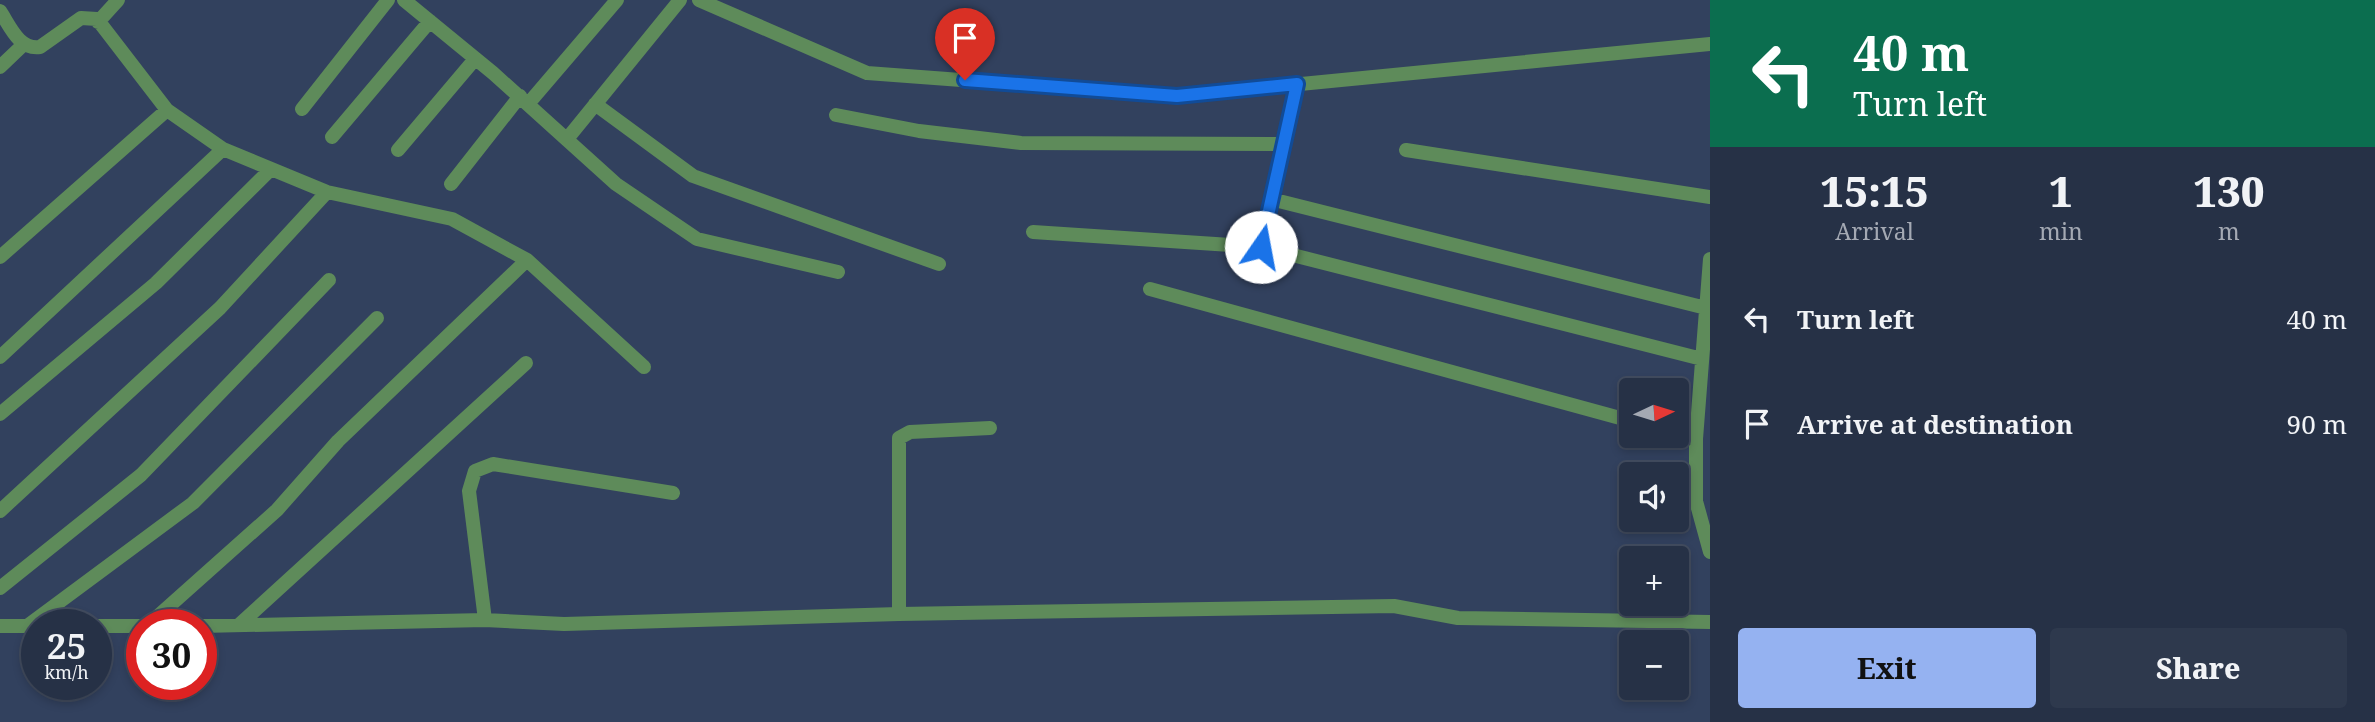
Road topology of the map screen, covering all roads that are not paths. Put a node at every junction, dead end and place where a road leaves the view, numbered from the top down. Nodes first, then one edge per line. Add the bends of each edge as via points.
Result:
1 (118, 0) edge
2 (388, 0) edge
3 (404, 0) edge
4 (617, 0) edge
5 (680, 0) edge
6 (699, 0) edge
7 (0, 11) edge
8 (430, 21) junction
9 (99, 22) junction
10 (1710, 44) edge
11 (23, 45) junction
12 (475, 59) junction
13 (0, 67) edge
14 (1297, 84) junction
15 (524, 100) junction
16 (595, 104) junction
17 (302, 109) dead end
18 (167, 110) junction
19 (836, 115) dead end
20 (332, 136) dead end
21 (567, 139) junction
22 (1283, 144) junction
23 (223, 149) junction
24 (398, 150) dead end
25 (1406, 150) dead end
26 (271, 169) junction
27 (451, 184) dead end
28 (327, 192) junction
29 (1710, 197) edge
30 (1271, 199) junction
31 (1033, 232) dead end
32 (1261, 247) junction
33 (2, 253) edge
34 (1710, 259) edge
35 (527, 260) junction
36 (939, 264) dead end
37 (838, 272) dead end
38 (329, 280) dead end
39 (1150, 289) dead end
40 (1706, 307) junction
41 (377, 318) dead end
42 (1707, 343) edge
43 (0, 357) edge
44 (1702, 359) junction
45 (526, 363) dead end
46 (644, 367) dead end
47 (0, 414) edge
48 (1619, 418) edge
49 (990, 428) dead end
50 (1689, 437) edge
51 (1696, 439) junction
52 (673, 493) dead end
53 (0, 511) edge
54 (1710, 552) edge
55 (0, 588) edge
56 (54, 609) edge
57 (166, 609) edge
58 (899, 614) junction
59 (485, 620) junction
60 (1710, 622) edge
61 (239, 625) junction
62 (0, 626) edge
63 (21, 626) edge
64 (217, 626) edge

1 - 9 street
2 - 17 street
3 - 8 street
4 - 15 street
5 - 16 street
6 - 14 street via 867,73 1177,96
7 - 11 street
8 - 12 street
8 - 20 street
9 - 11 street via 80,18 40,47
9 - 18 street
10 - 14 street
11 - 13 street
12 - 15 street
12 - 24 street
14 - 22 street
15 - 21 street
15 - 27 street
16 - 21 street
16 - 36 street via 693,176
18 - 23 street
18 - 33 street
19 - 22 street via 1021,143
21 - 37 street via 616,184 697,239
22 - 30 street
23 - 26 street
23 - 43 street
25 - 29 street
26 - 28 street
26 - 47 street via 156,283
28 - 35 street via 452,219
28 - 53 street via 220,308
30 - 32 street
30 - 40 street
31 - 32 street
32 - 44 street
34 - 40 street
35 - 46 street
35 - 57 street via 338,441 277,510
38 - 55 street via 141,475
39 - 48 street
40 - 42 street
41 - 56 street via 200,496
42 - 44 street
44 - 51 street
45 - 61 street
49 - 58 street via 910,432 899,438
50 - 51 street
51 - 54 street via 1696,501
52 - 59 street via 493,464 475,471 469,491
58 - 59 street via 564,624
58 - 60 street via 1394,606 1458,618
59 - 61 street
61 - 64 street
62 - 63 street

